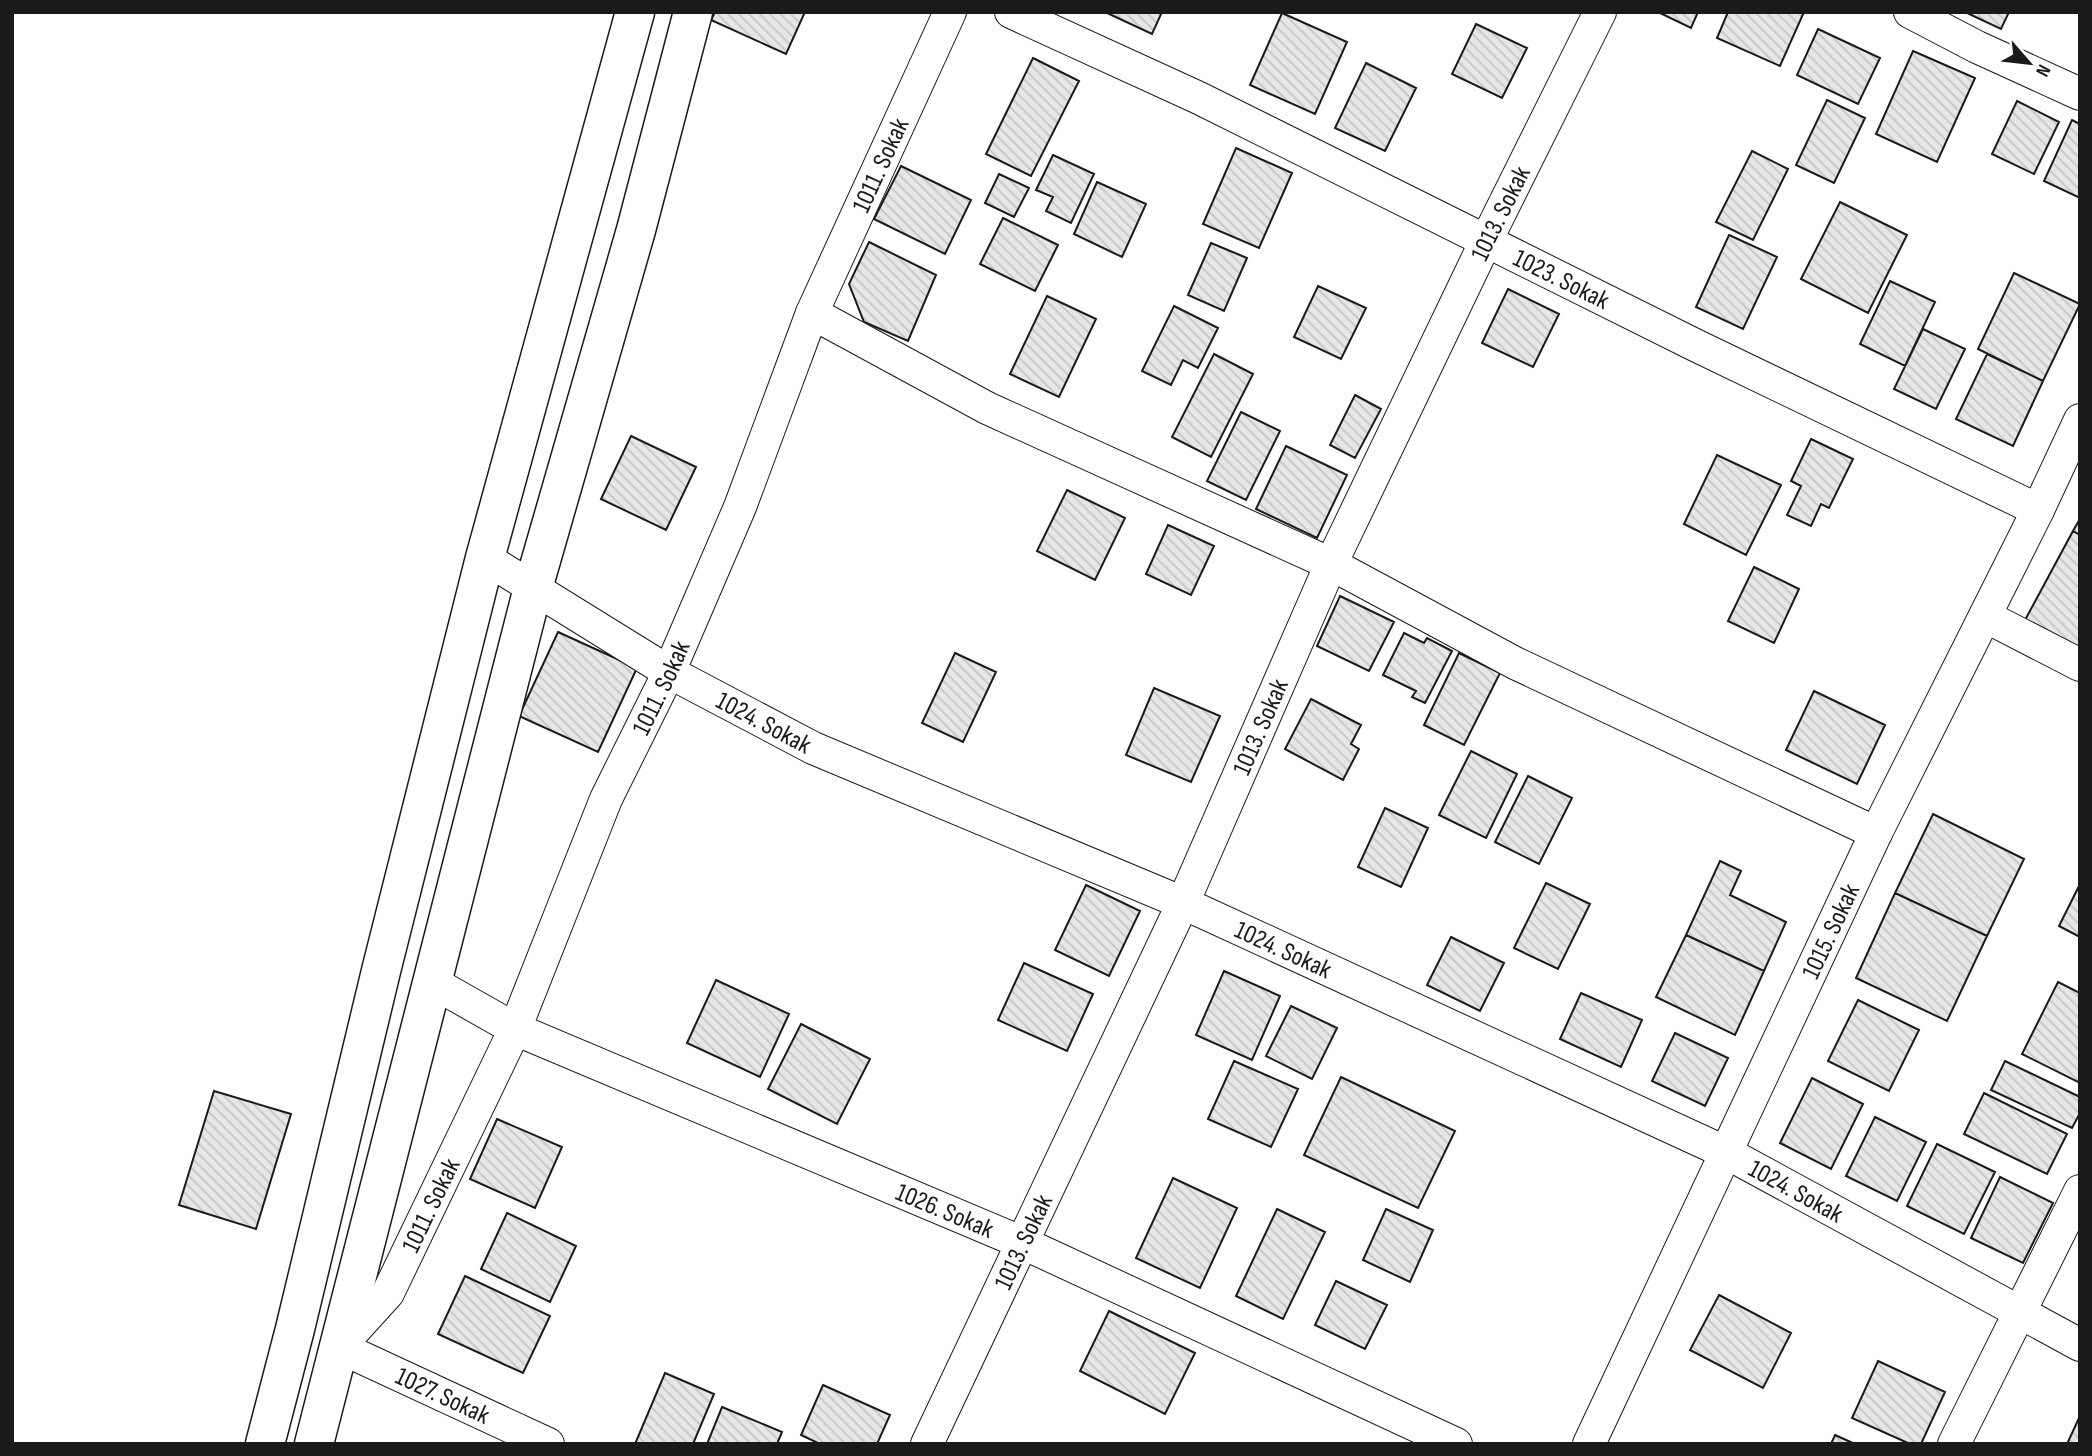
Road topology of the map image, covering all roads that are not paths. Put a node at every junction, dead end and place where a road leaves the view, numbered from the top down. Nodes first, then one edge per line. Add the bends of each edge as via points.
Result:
1 (635, 12) edge
2 (693, 12) edge
3 (950, 12) edge
4 (1011, 12) edge
5 (1600, 12) edge
6 (1910, 12) edge
7 (2080, 94) edge
8 (1486, 240) junction
9 (812, 313) junction
10 (2080, 420) edge
11 (2038, 510) junction
12 (485, 558) junction
13 (1331, 564) junction
14 (533, 588) junction
15 (1985, 616) junction
16 (2080, 664) edge
17 (669, 672) junction
18 (1876, 833) junction
19 (1183, 903) junction
20 (432, 982) junction
21 (515, 1029) junction
22 (1727, 1153) junction
23 (2080, 1191) edge
24 (1023, 1243) junction
25 (2019, 1312) junction
26 (2080, 1345) edge
27 (339, 1347) junction
28 (265, 1444) edge
29 (314, 1444) edge
30 (548, 1444) edge
31 (927, 1444) edge
32 (1456, 1444) edge
33 (1589, 1444) edge
34 (1954, 1444) edge

1 - 12 street
2 - 14 street
3 - 9 street, 1011. Sokak
4 - 8 street, 1023. Sokak via 1199,98
5 - 8 street, 1013. Sokak
6 - 7 street
8 - 11 street, 1023. Sokak
8 - 13 street, 1013. Sokak
9 - 13 street via 987,408
9 - 17 street, 1011. Sokak via 740,507
10 - 11 street, 1015. Sokak
11 - 15 street, 1015. Sokak
12 - 14 street, 1024. Sokak
12 - 28 street
13 - 18 street via 1515,663
13 - 19 street, 1013. Sokak
14 - 17 street, 1024. Sokak
14 - 20 street
15 - 16 street
15 - 18 street, 1015. Sokak
17 - 19 street, 1024. Sokak via 813,748
17 - 21 street, 1011. Sokak via 606,799
18 - 22 street, 1015. Sokak
19 - 22 street, 1024. Sokak
19 - 24 street, 1013. Sokak
20 - 21 street, 1026. Sokak
20 - 27 street
21 - 24 street, 1026. Sokak
21 - 27 street, 1011. Sokak via 388,1293
22 - 25 street, 1024. Sokak
22 - 33 street, 1015. Sokak
23 - 25 street
24 - 31 street, 1013. Sokak
24 - 32 street, 1026. Sokak
25 - 26 street, 1024. Sokak
25 - 34 street
27 - 29 street
27 - 30 street, 1027. Sokak

